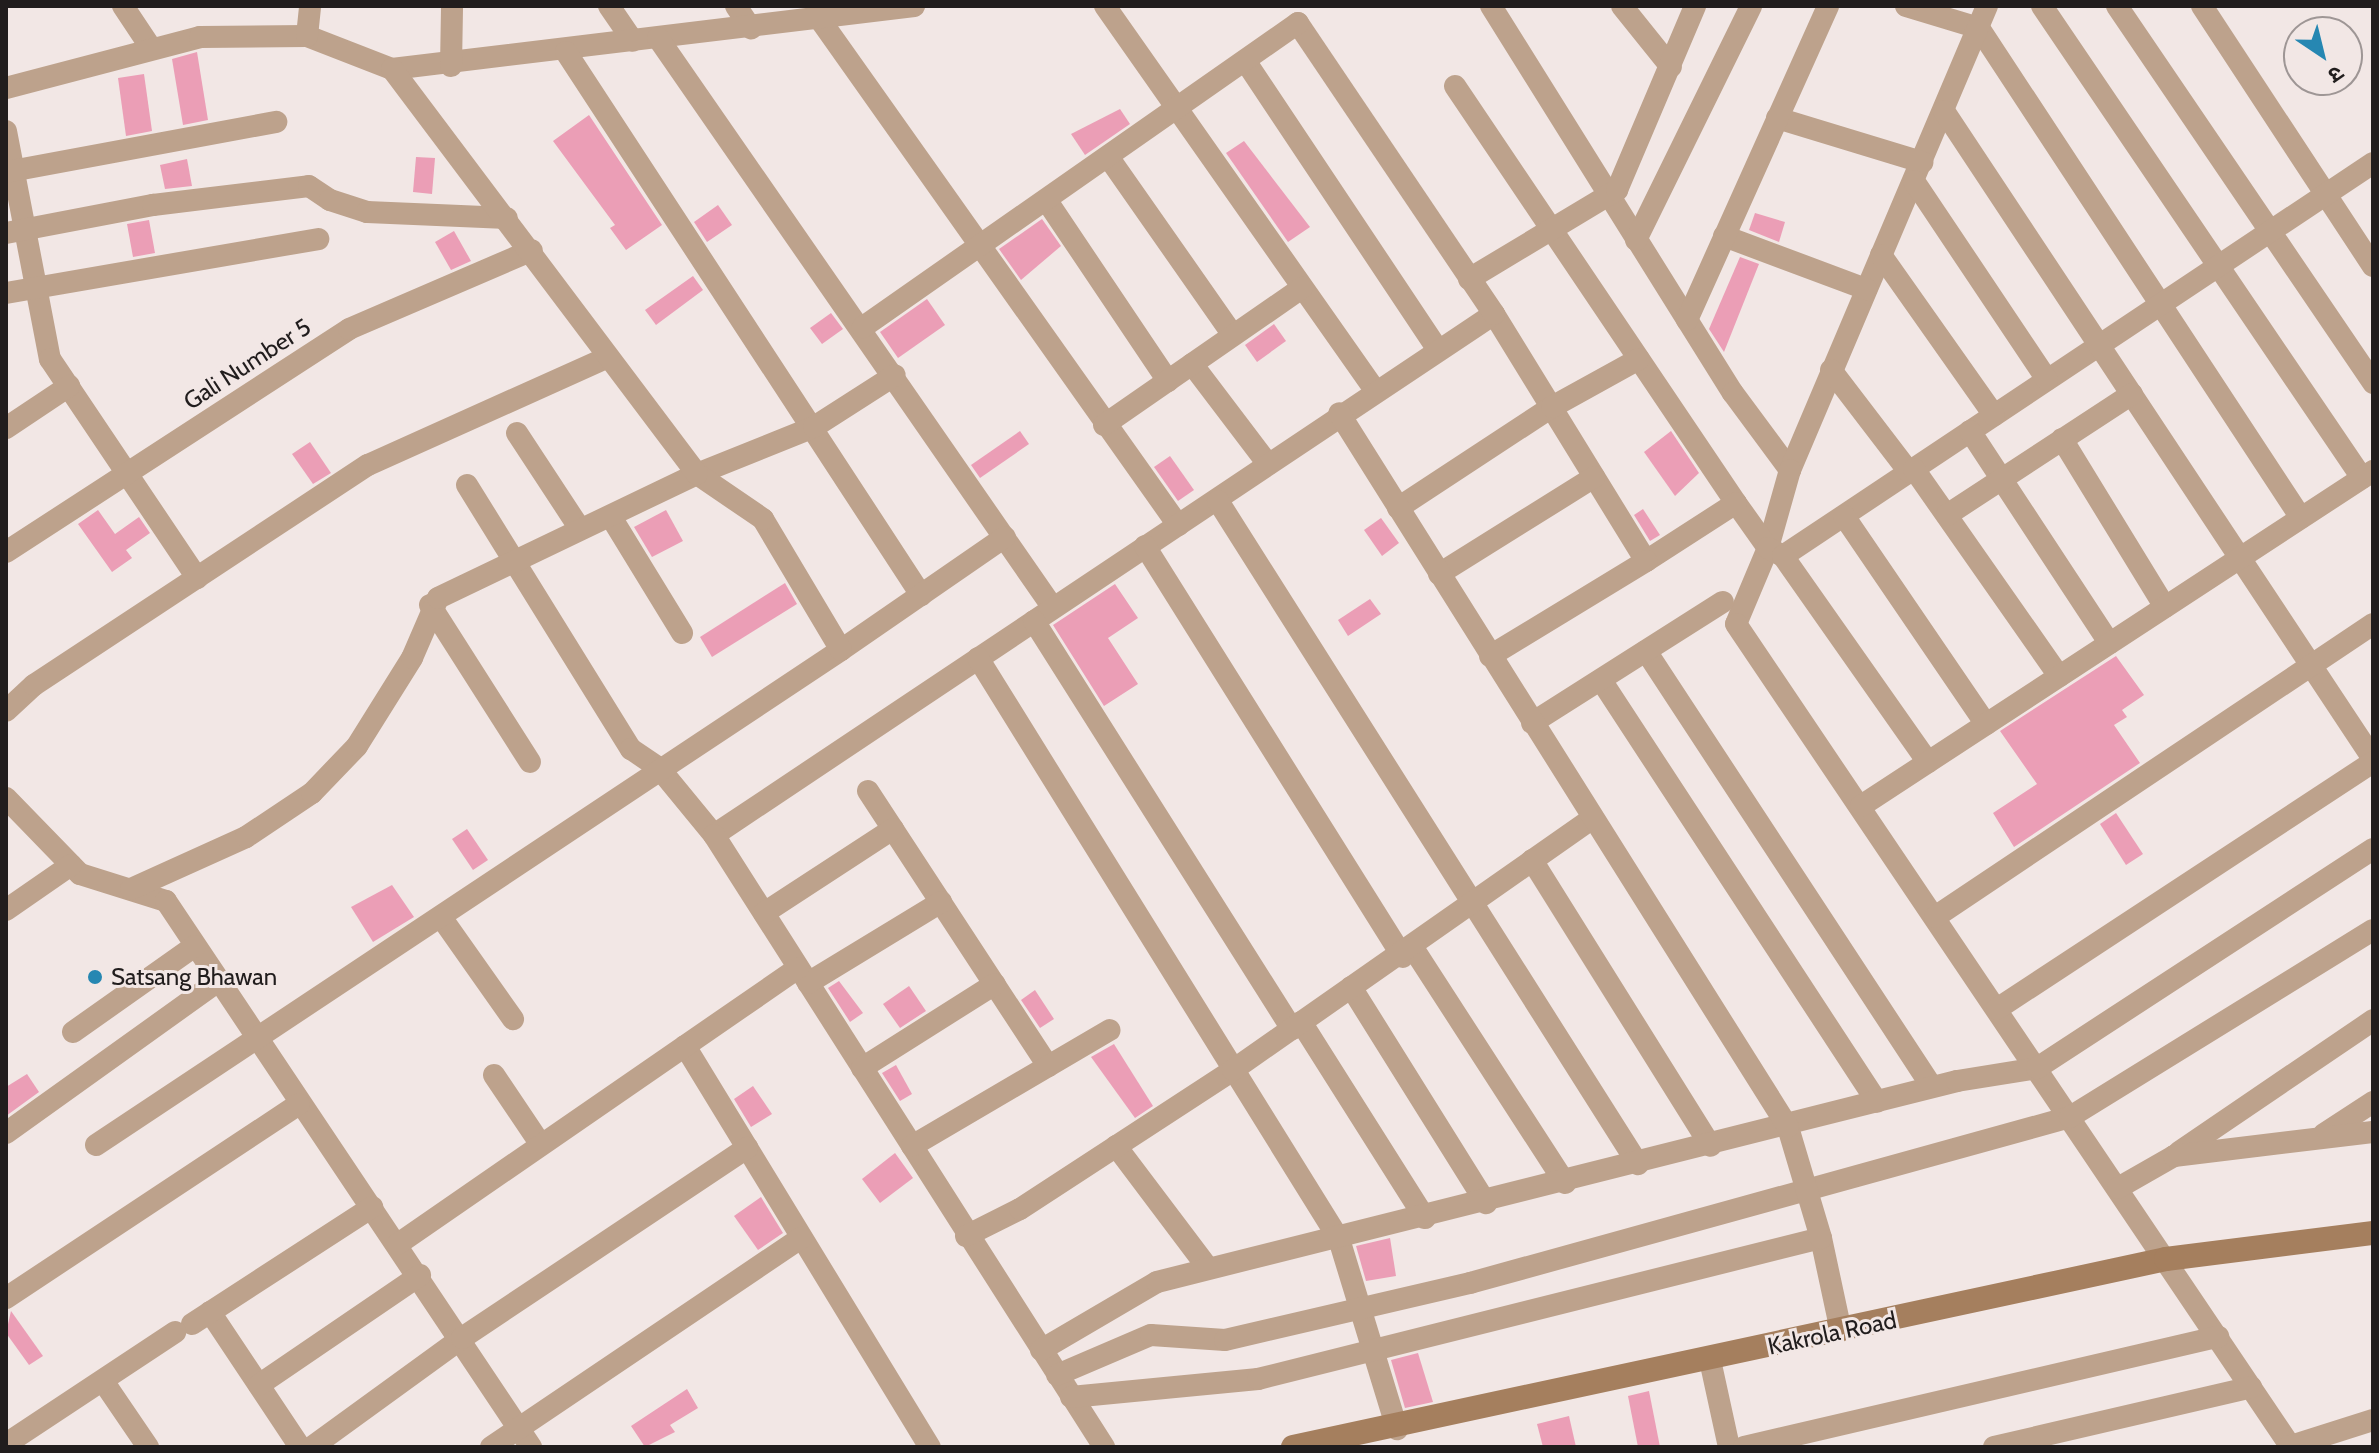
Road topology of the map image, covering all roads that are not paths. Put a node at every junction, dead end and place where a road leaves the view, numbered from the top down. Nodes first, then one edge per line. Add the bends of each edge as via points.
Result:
1 (123, 6) edge
2 (310, 6) edge
3 (452, 6) edge
4 (609, 6) edge
5 (736, 6) edge
6 (914, 6) edge
7 (1105, 6) edge
8 (1491, 6) edge
9 (1622, 6) edge
10 (1695, 6) edge
11 (1751, 6) edge
12 (1828, 6) edge
13 (1906, 6) edge
14 (1987, 6) edge
15 (2042, 6) edge
16 (2117, 6) edge
17 (2202, 6) edge
18 (886, 9) edge
19 (1292, 14) edge
20 (821, 21) junction
21 (751, 28) junction
22 (1979, 28) junction
23 (307, 36) junction
24 (658, 38) junction
25 (633, 41) junction
26 (151, 48) junction
27 (566, 52) junction
28 (1246, 62) junction
29 (451, 66) junction
30 (1671, 67) junction
31 (392, 69) junction
32 (1455, 86) dead end
33 (6, 88) edge
34 (1177, 110) junction
35 (1944, 111) junction
36 (1777, 118) junction
37 (276, 122) dead end
38 (6, 131) edge
39 (1109, 158) junction
40 (2373, 163) edge
41 (9, 171) edge
42 (1918, 171) junction
43 (2326, 194) junction
44 (1608, 196) junction
45 (1047, 201) junction
46 (507, 218) junction
47 (1552, 229) junction
48 (16, 231) edge
49 (2270, 232) junction
50 (1724, 236) junction
51 (318, 239) dead end
52 (1636, 240) junction
53 (983, 246) junction
54 (532, 250) junction
55 (1881, 255) junction
56 (2220, 265) junction
57 (2373, 266) edge
58 (1469, 279) junction
59 (1302, 288) junction
60 (37, 289) junction
61 (1866, 289) junction
62 (6, 293) edge
63 (2161, 304) junction
64 (1494, 314) junction
65 (1687, 320) junction
66 (863, 327) junction
67 (1233, 335) junction
68 (2099, 345) junction
69 (1438, 350) junction
70 (606, 358) junction
71 (1639, 359) junction
72 (1192, 364) junction
73 (1831, 370) junction
74 (895, 375) junction
75 (2047, 380) junction
76 (1168, 381) junction
77 (2373, 383) edge
78 (69, 386) junction
79 (1375, 390) junction
80 (2132, 394) junction
81 (1552, 407) junction
82 (1339, 413) junction
83 (1994, 415) junction
84 (1104, 425) junction
85 (814, 427) junction
86 (6, 428) edge
87 (1970, 431) junction
88 (517, 433) dead end
89 (2062, 439) junction
90 (1268, 464) junction
91 (1790, 470) junction
92 (1912, 470) junction
93 (125, 473) junction
94 (697, 474) junction
95 (2368, 475) edge
96 (1594, 477) junction
97 (2002, 479) junction
98 (467, 485) dead end
99 (1218, 501) junction
100 (1736, 503) junction
101 (1398, 508) junction
102 (1947, 515) junction
103 (1844, 516) junction
104 (611, 517) junction
105 (2301, 518) junction
106 (1178, 525) junction
107 (580, 529) junction
108 (1005, 537) junction
109 (1145, 546) junction
110 (6, 552) edge
111 (1776, 552) junction
112 (2240, 558) junction
113 (1646, 561) junction
114 (517, 563) junction
115 (1439, 574) junction
116 (197, 578) junction
117 (921, 595) junction
118 (1723, 602) dead end
119 (430, 605) junction
120 (2165, 607) junction
121 (1053, 608) junction
122 (1034, 621) junction
123 (2373, 624) edge
124 (682, 633) dead end
125 (2109, 643) junction
126 (841, 650) junction
127 (1646, 651) junction
128 (1490, 656) junction
129 (978, 658) junction
130 (2310, 664) junction
131 (2059, 676) junction
132 (1601, 680) junction
133 (6, 711) edge
134 (1532, 723) junction
135 (1986, 724) junction
136 (2373, 760) edge
137 (530, 762) dead end
138 (1928, 762) junction
139 (659, 768) junction
140 (868, 791) dead end
141 (1861, 806) junction
142 (11, 811) edge
143 (1592, 819) junction
144 (893, 829) junction
145 (714, 835) junction
146 (2373, 849) edge
147 (1532, 860) junction
148 (71, 865) junction
149 (131, 889) junction
150 (941, 902) junction
151 (1471, 903) junction
152 (6, 910) edge
153 (764, 913) junction
154 (441, 917) junction
155 (1935, 917) junction
156 (2373, 930) edge
157 (195, 946) junction
158 (1408, 952) junction
159 (803, 975) junction
160 (218, 981) junction
161 (995, 984) junction
162 (1351, 987) junction
163 (1997, 1009) junction
164 (513, 1019) dead end
165 (2373, 1020) edge
166 (1296, 1026) junction
167 (1110, 1030) dead end
168 (73, 1032) dead end
169 (258, 1043) junction
170 (685, 1046) junction
171 (1048, 1066) junction
172 (862, 1068) junction
173 (2037, 1068) junction
174 (1233, 1070) junction
175 (494, 1075) dead end
176 (1932, 1087) junction
177 (1877, 1102) junction
178 (2373, 1102) edge
179 (299, 1104) junction
180 (2070, 1117) junction
181 (1788, 1127) junction
182 (12, 1129) edge
183 (2373, 1132) edge
184 (2318, 1138) junction
185 (96, 1145) dead end
186 (541, 1145) junction
187 (912, 1146) junction
188 (1116, 1146) junction
189 (1711, 1146) junction
190 (747, 1148) junction
191 (2174, 1156) junction
192 (1638, 1164) junction
193 (1565, 1183) junction
194 (1806, 1188) junction
195 (2118, 1188) junction
196 (1486, 1203) junction
197 (372, 1207) junction
198 (1425, 1218) junction
199 (2373, 1233) edge
200 (966, 1236) junction
201 (801, 1238) junction
202 (1821, 1238) junction
203 (1339, 1239) junction
204 (398, 1244) junction
205 (2166, 1259) junction
206 (1208, 1268) junction
207 (420, 1275) junction
208 (6, 1298) edge
209 (1361, 1308) junction
210 (193, 1323) junction
211 (1841, 1331) junction
212 (2218, 1337) junction
213 (462, 1338) junction
214 (1372, 1349) junction
215 (1041, 1350) junction
216 (1710, 1360) junction
217 (1057, 1375) junction
218 (103, 1381) junction
219 (259, 1385) junction
220 (2251, 1387) junction
221 (1071, 1397) junction
222 (2373, 1420) edge
223 (1397, 1429) junction
224 (525, 1438) edge
225 (2323, 1442) edge
226 (6, 1444) edge
227 (148, 1447) edge
228 (300, 1447) edge
229 (312, 1447) edge
230 (491, 1447) edge
231 (930, 1447) edge
232 (1104, 1447) edge
233 (1293, 1447) edge
234 (1729, 1447) edge
235 (1744, 1447) edge
236 (1994, 1447) edge
237 (2290, 1447) edge

1 - 26 street
2 - 23 street
3 - 29 street
4 - 25 street
5 - 21 street
6 - 18 street
7 - 34 street
8 - 44 street
9 - 30 street
10 - 30 street
11 - 52 street
12 - 36 street
13 - 22 street
14 - 22 street
15 - 56 street
16 - 49 street
17 - 43 street
18 - 20 street
19 - 28 street
19 - 58 street
20 - 21 street
20 - 53 street
21 - 24 street
22 - 35 street
22 - 63 street
23 - 26 street via 200,37
23 - 31 street
24 - 25 street
24 - 66 street
25 - 27 street
26 - 33 street
27 - 29 street
27 - 85 street
28 - 34 street
28 - 69 street
29 - 31 street
30 - 44 street via 1619,185
31 - 46 street
32 - 47 street
34 - 39 street
34 - 59 street
35 - 42 street
35 - 68 street
36 - 42 street
36 - 50 street
37 - 41 street
38 - 41 street
39 - 45 street
39 - 67 street
40 - 43 street
41 - 48 street
42 - 55 street
42 - 75 street
43 - 49 street
43 - 57 street
44 - 47 street
44 - 52 street
45 - 53 street
45 - 76 street
46 - 48 street via 367,212 309,186
46 - 54 street
47 - 58 street
47 - 71 street
48 - 60 street
49 - 56 street
49 - 77 street
50 - 61 street
50 - 65 street
51 - 60 street
52 - 65 street
53 - 66 street
53 - 84 street
54 - 70 street
54 - 93 street, Gali Number 5 via 349,329
55 - 61 street
55 - 83 street
56 - 63 street
56 - 95 street
58 - 64 street
59 - 67 street
59 - 79 street
60 - 62 street
60 - 78 street via 50,359
61 - 73 street
63 - 68 street
63 - 105 street
64 - 69 street
64 - 81 street
65 - 91 street
66 - 74 street
67 - 72 street
68 - 75 street
68 - 80 street
69 - 79 street
70 - 94 street
70 - 116 street via 368,465
71 - 81 street
71 - 100 street
72 - 76 street
72 - 90 street
73 - 91 street
73 - 92 street
74 - 85 street
74 - 108 street
75 - 83 street
76 - 84 street
78 - 86 street
78 - 93 street
79 - 82 street
80 - 89 street
80 - 112 street
81 - 96 street
81 - 101 street
82 - 90 street
82 - 101 street
83 - 87 street
84 - 106 street
85 - 94 street
85 - 117 street
87 - 92 street
87 - 97 street
88 - 107 street
89 - 97 street
89 - 120 street
90 - 99 street
91 - 111 street
92 - 102 street
92 - 103 street
93 - 110 street, Gali Number 5
93 - 116 street
94 - 104 street
94 - 126 street via 763,519
95 - 105 street
96 - 113 street
96 - 115 street
97 - 102 street
97 - 125 street
98 - 114 street
99 - 106 street
99 - 151 street
100 - 111 street
100 - 113 street
101 - 115 street
102 - 131 street
103 - 111 street
103 - 135 street
104 - 107 street
104 - 124 street
105 - 112 street
106 - 109 street
107 - 114 street
108 - 117 street
108 - 121 street
109 - 121 street
109 - 158 street
111 - 138 street
111 - 141 street via 1736,624
112 - 120 street
112 - 130 street
113 - 128 street
114 - 119 street via 468,580
114 - 139 street via 631,749
115 - 128 street
116 - 133 street
117 - 126 street
118 - 127 street
119 - 137 street
119 - 149 street via 412,658 357,746 312,793 246,837
120 - 125 street
121 - 122 street
122 - 129 street
122 - 166 street
123 - 130 street
125 - 131 street
126 - 139 street
127 - 132 street
127 - 176 street
128 - 134 street
129 - 145 street
129 - 174 street
130 - 136 street
130 - 155 street
131 - 135 street
132 - 134 street
132 - 177 street
134 - 143 street
135 - 138 street
136 - 163 street
138 - 141 street
139 - 145 street
139 - 154 street
140 - 144 street
141 - 155 street
142 - 148 street
143 - 147 street
143 - 181 street
144 - 150 street
144 - 153 street
145 - 153 street
146 - 173 street
147 - 151 street
147 - 189 street
148 - 149 street via 90,880
148 - 152 street
149 - 157 street via 166,901
150 - 159 street
150 - 161 street
151 - 158 street
151 - 192 street
153 - 159 street
154 - 164 street
154 - 169 street
155 - 163 street
156 - 180 street
157 - 160 street
157 - 168 street
158 - 162 street
158 - 193 street
159 - 170 street
159 - 172 street
160 - 169 street
160 - 182 street
161 - 171 street
161 - 172 street
162 - 166 street
162 - 196 street
163 - 173 street
165 - 191 street
166 - 174 street
166 - 198 street
167 - 171 street
169 - 179 street
169 - 185 street via 128,1119
170 - 186 street
170 - 190 street
171 - 187 street
172 - 187 street
173 - 176 street
173 - 180 street
174 - 188 street
174 - 203 street
175 - 186 street
176 - 177 street
177 - 181 street
178 - 184 street
179 - 197 street
179 - 208 street
180 - 194 street
180 - 195 street
181 - 189 street
181 - 194 street
183 - 184 street
184 - 191 street
186 - 204 street
187 - 200 street
188 - 200 street
188 - 206 street
189 - 192 street
190 - 201 street
190 - 213 street
191 - 195 street
192 - 193 street
193 - 196 street
194 - 202 street
194 - 209 street
195 - 205 street
196 - 198 street
197 - 204 street
197 - 210 street
198 - 203 street
199 - 205 street, Kakrola Road
200 - 215 street
201 - 224 street
201 - 231 street
202 - 211 street
202 - 214 street
203 - 206 street
203 - 209 street
204 - 207 street
205 - 211 street, Kakrola Road
205 - 212 street
206 - 215 street via 1157,1282
207 - 213 street
207 - 219 street
209 - 214 street
209 - 217 street via 1225,1340 1151,1335
210 - 218 street
210 - 219 street
211 - 216 street, Kakrola Road
212 - 220 street
212 - 235 street
213 - 224 street
213 - 229 street
214 - 221 street via 1258,1379
214 - 223 street
215 - 217 street
216 - 223 street, Kakrola Road
216 - 234 street
217 - 221 street
218 - 226 street
218 - 227 street
219 - 228 street
220 - 236 street
220 - 237 street
221 - 232 street
222 - 225 street
223 - 233 street, Kakrola Road
224 - 230 street
225 - 237 street

